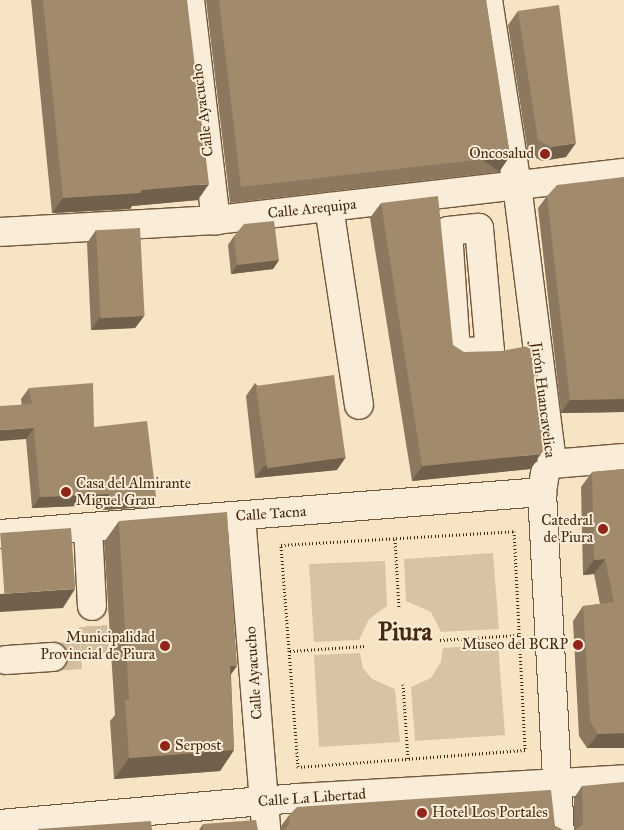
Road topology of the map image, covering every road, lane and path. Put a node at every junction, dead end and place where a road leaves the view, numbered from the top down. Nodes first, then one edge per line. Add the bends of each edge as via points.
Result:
1 (190, 0) edge
2 (488, 0) edge
3 (624, 173) edge
4 (517, 185) junction
5 (447, 193) junction
6 (329, 207) junction
7 (216, 220) junction
8 (448, 231) dead end
9 (0, 232) edge
10 (358, 405) dead end
11 (624, 458) edge
12 (552, 464) junction
13 (542, 492) junction
14 (241, 516) junction
15 (88, 528) junction
16 (0, 534) edge
17 (395, 538) junction
18 (92, 606) tunnel mouth
19 (398, 608) dead end
20 (520, 635) junction
21 (440, 640) dead end
22 (365, 646) dead end
23 (290, 651) junction
24 (53, 657) tunnel mouth
25 (6, 660) dead end
26 (403, 684) dead end
27 (408, 759) junction
28 (624, 779) edge
29 (556, 782) junction
30 (264, 800) junction
31 (0, 824) edge
32 (266, 830) edge
33 (560, 830) edge

1 - 7 street, Calle Ayacucho
2 - 4 street, Jirón Huancavelica
3 - 4 street, Calle Arequipa
4 - 5 street, Calle Arequipa
4 - 12 street, Jirón Huancavelica
5 - 6 street, Calle Arequipa
5 - 8 street
6 - 7 street, Calle Arequipa
6 - 10 street
7 - 9 street, Calle Arequipa
11 - 12 street
12 - 13 street, Jirón Huancavelica via 546,470
13 - 14 street, Calle Tacna
13 - 29 street, Jirón Huancavelica
14 - 15 street, Calle Tacna
14 - 30 street, Calle Ayacucho
15 - 16 street, Calle Tacna
15 - 18 street
17 - 19 path
17 - 20 path via 514,530
17 - 23 path via 281,546
20 - 21 path
20 - 27 path via 525,750
22 - 23 path
23 - 27 path via 298,767
24 - 25 street
26 - 27 path
28 - 29 street, Calle La Libertad
29 - 30 street, Calle La Libertad
29 - 33 street, Jirón Huancavelica
30 - 31 street, Calle La Libertad
30 - 32 street, Calle Ayacucho

